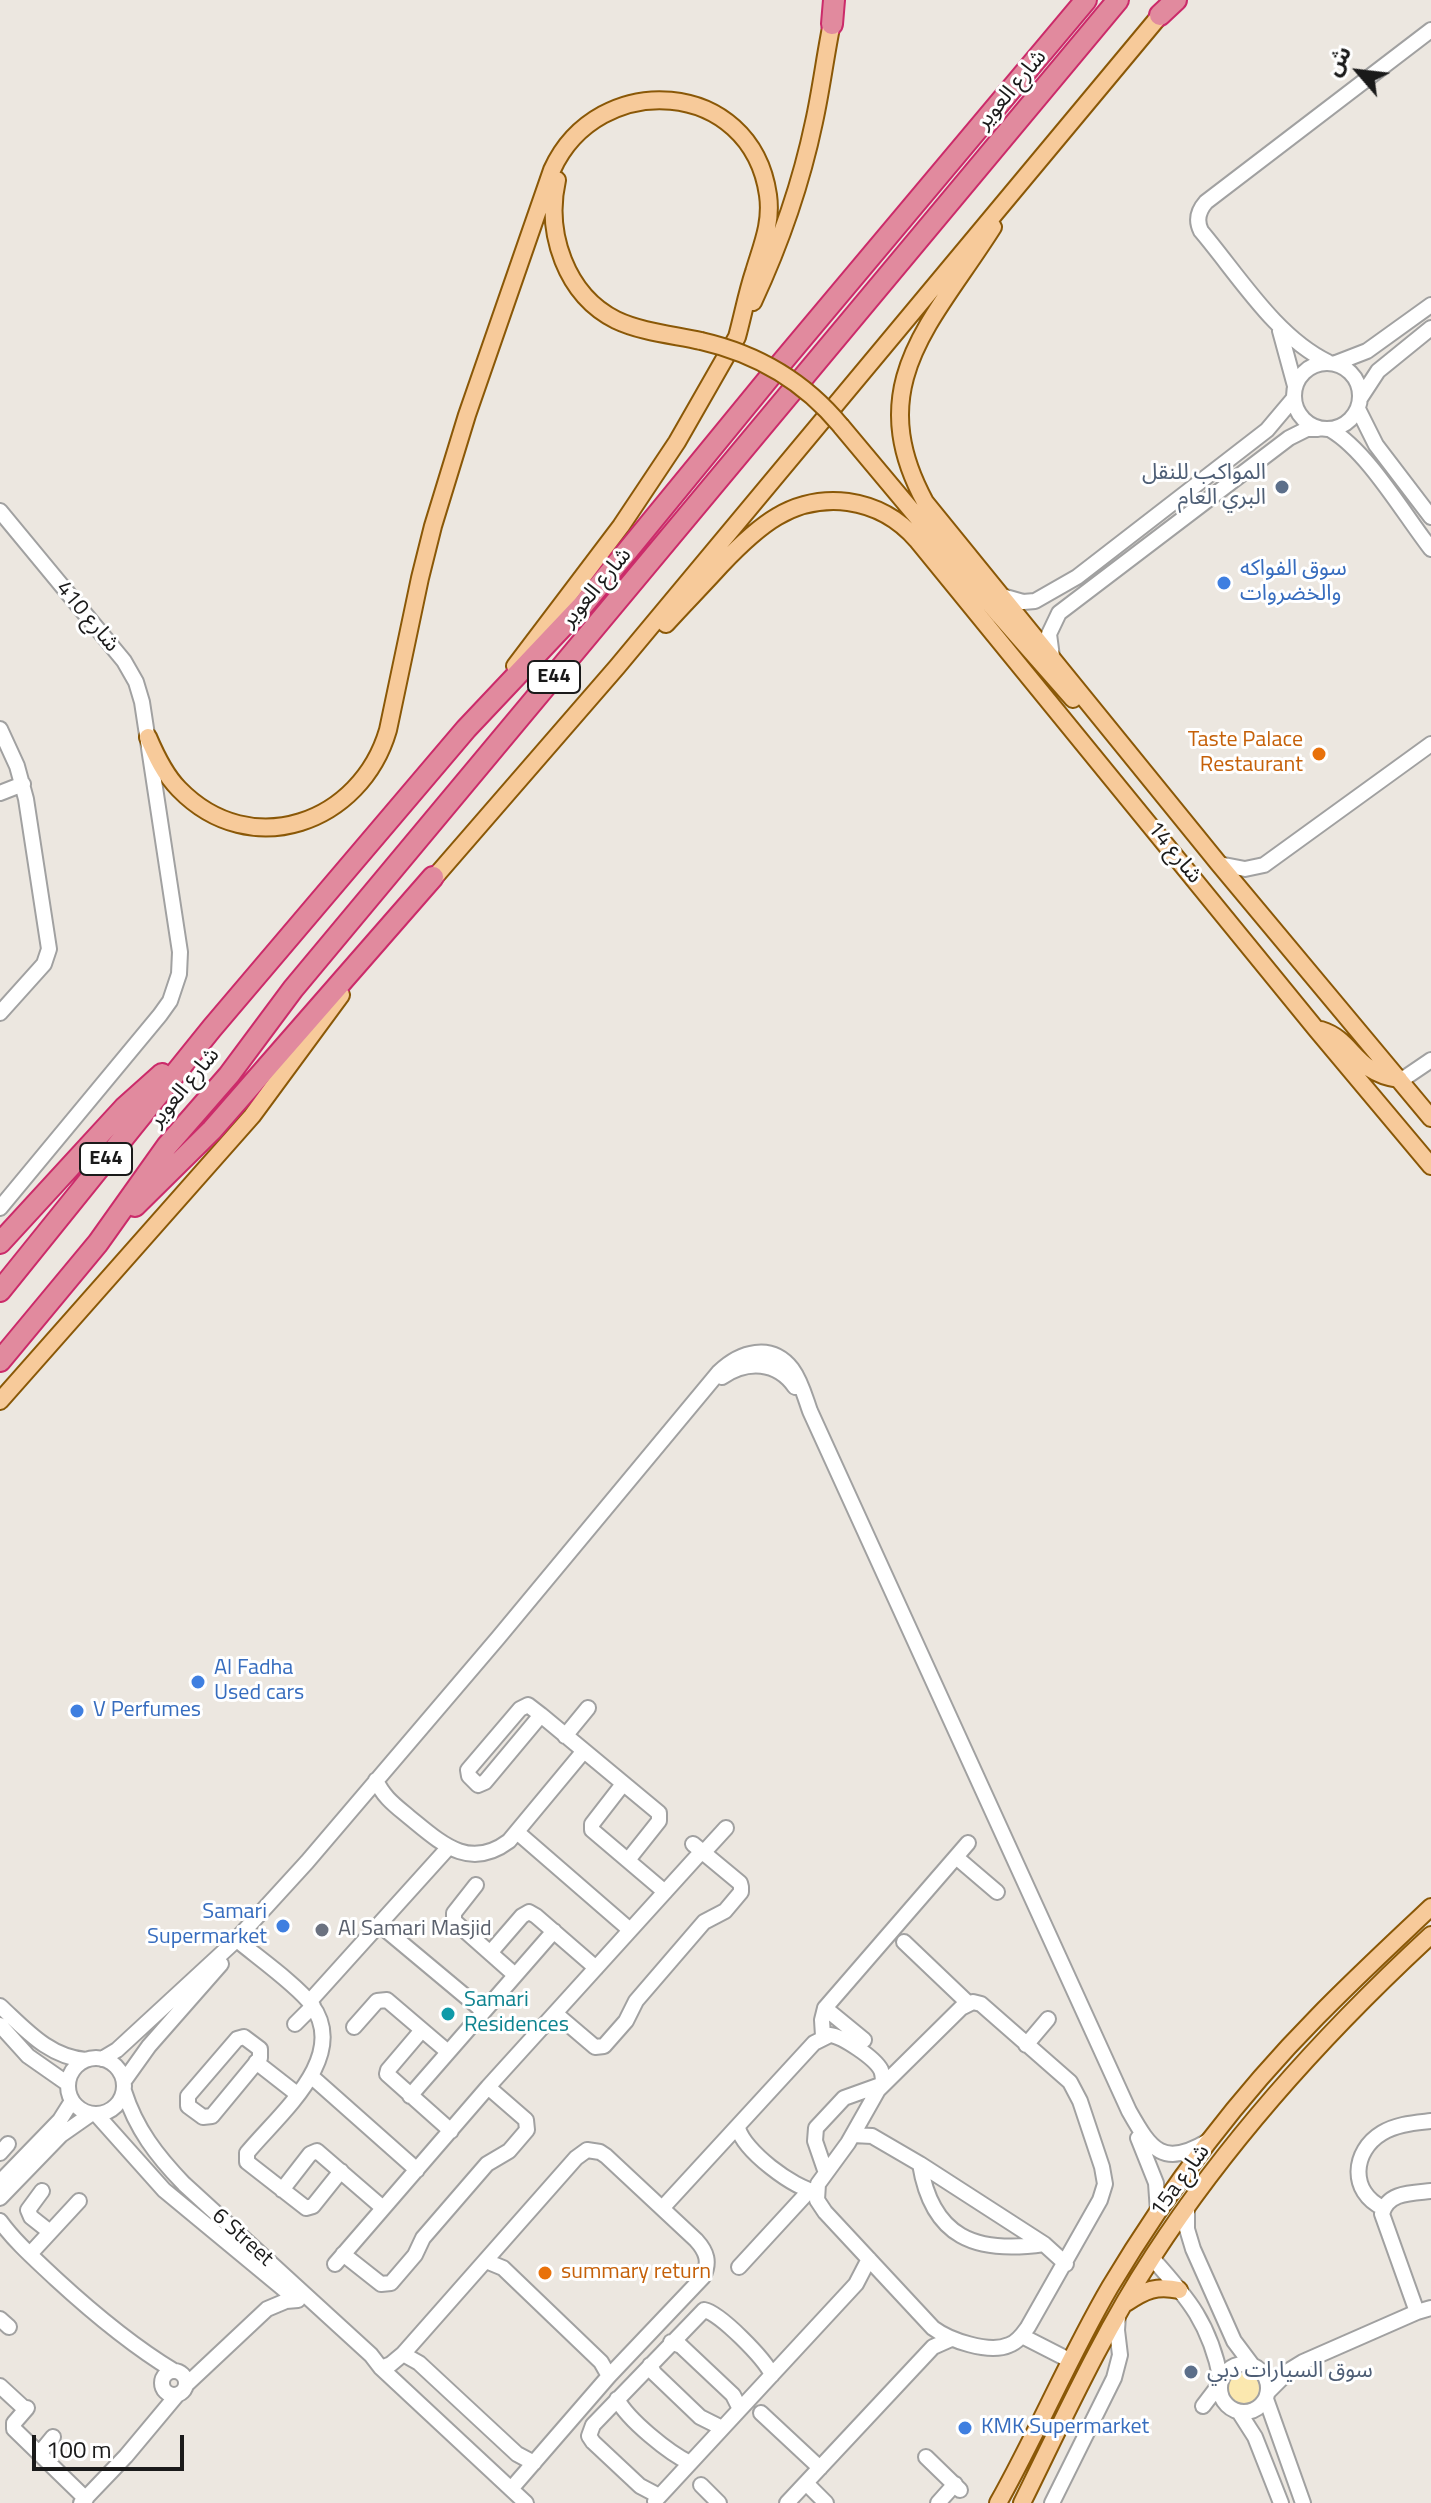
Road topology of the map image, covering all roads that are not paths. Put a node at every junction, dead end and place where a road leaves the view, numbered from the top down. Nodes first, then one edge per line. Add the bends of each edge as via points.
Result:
1 (835, 0) edge
2 (1086, 0) edge
3 (1118, 0) edge
4 (1169, 5) edge
5 (832, 24) joint
6 (1431, 30) edge
7 (604, 116) junction
8 (1025, 176) junction
9 (1431, 305) edge
10 (1279, 327) junction
11 (1431, 328) edge
12 (737, 337) junction
13 (1332, 363) junction
14 (1294, 392) junction
15 (1359, 403) junction
16 (1324, 429) junction
17 (0, 511) edge
18 (1431, 517) edge
19 (1431, 549) edge
20 (1107, 553) junction
21 (1002, 596) junction
22 (1071, 604) junction
23 (1052, 657) junction
24 (617, 667) junction
25 (0, 729) edge
26 (466, 729) junction
27 (148, 737) junction
28 (1431, 744) edge
29 (1138, 766) junction
30 (23, 784) junction
31 (0, 793) edge
32 (1219, 864) junction
33 (433, 877) junction
34 (0, 1013) edge
35 (212, 1028) junction
36 (1316, 1029) junction
37 (1431, 1060) edge
38 (1399, 1079) junction
39 (1431, 1118) edge
40 (1431, 1166) edge
41 (0, 1208) edge
42 (0, 1243) edge
43 (98, 1243) junction
44 (0, 1291) edge
45 (0, 1361) edge
46 (0, 1401) edge
47 (588, 1708) dead end
48 (541, 1715) junction
49 (565, 1736) junction
50 (583, 1752) junction
51 (376, 1780) junction
52 (623, 1784) junction
53 (366, 1792) junction
54 (387, 1799) junction
55 (726, 1828) dead end
56 (517, 1832) junction
57 (968, 1843) dead end
58 (448, 1848) junction
59 (700, 1849) junction
60 (956, 1857) junction
61 (628, 1860) junction
62 (476, 1885) dead end
63 (665, 1892) junction
64 (997, 1892) dead end
65 (1431, 1907) edge
66 (380, 1925) junction
67 (1431, 1925) edge
68 (630, 1930) junction
69 (554, 1931) junction
70 (1431, 1935) edge
71 (235, 1941) junction
72 (904, 1942) dead end
73 (490, 1953) junction
74 (596, 1968) junction
75 (515, 1975) junction
76 (1360, 2001) junction
77 (968, 2003) junction
78 (311, 2004) junction
79 (0, 2006) edge
80 (825, 2008) junction
81 (483, 2011) junction
82 (555, 2013) junction
83 (1048, 2019) dead end
84 (295, 2024) dead end
85 (0, 2025) edge
86 (354, 2027) dead end
87 (422, 2030) junction
88 (823, 2036) junction
89 (864, 2040) dead end
90 (1026, 2045) junction
91 (448, 2052) junction
92 (102, 2059) junction
93 (86, 2060) junction
94 (256, 2062) junction
95 (311, 2076) junction
96 (68, 2084) junction
97 (883, 2084) junction
98 (124, 2086) junction
99 (488, 2087) junction
100 (297, 2094) junction
101 (410, 2096) junction
102 (72, 2101) junction
103 (1129, 2111) junction
104 (94, 2114) junction
105 (1431, 2121) edge
106 (738, 2128) junction
107 (451, 2131) junction
108 (853, 2135) junction
109 (1212, 2139) junction
110 (920, 2164) junction
111 (417, 2170) junction
112 (341, 2171) junction
113 (826, 2173) junction
114 (0, 2182) edge
115 (282, 2190) junction
116 (42, 2191) dead end
117 (1431, 2191) edge
118 (813, 2192) junction
119 (0, 2198) edge
120 (79, 2201) dead end
121 (666, 2204) dead end
122 (1187, 2205) junction
123 (383, 2208) junction
124 (1383, 2208) junction
125 (1158, 2212) junction
126 (0, 2221) edge
127 (50, 2232) junction
128 (7, 2235) edge
129 (1044, 2244) junction
130 (30, 2254) junction
131 (1152, 2258) junction
132 (869, 2259) junction
133 (486, 2261) junction
134 (1066, 2264) junction
135 (739, 2267) dead end
136 (269, 2277) junction
137 (1179, 2290) junction
138 (298, 2300) junction
139 (267, 2309) junction
140 (1122, 2310) junction
141 (1424, 2310) edge
142 (1022, 2336) junction
143 (951, 2339) junction
144 (671, 2342) junction
145 (133, 2345) junction
146 (403, 2354) junction
147 (212, 2360) junction
148 (1069, 2360) junction
149 (1303, 2362) junction
150 (650, 2365) junction
151 (381, 2368) junction
152 (1256, 2368) junction
153 (175, 2371) junction
154 (772, 2375) junction
155 (609, 2376) junction
156 (1220, 2383) junction
157 (162, 2385) junction
158 (0, 2386) edge
159 (181, 2390) junction
160 (1267, 2396) junction
161 (617, 2399) junction
162 (740, 2409) junction
163 (1234, 2410) junction
164 (761, 2413) dead end
165 (722, 2428) junction
166 (148, 2430) junction
167 (53, 2437) dead end
168 (39, 2454) junction
169 (926, 2457) dead end
170 (534, 2463) junction
171 (690, 2463) junction
172 (820, 2468) junction
173 (701, 2485) dead end
174 (511, 2489) junction
175 (804, 2491) edge
176 (656, 2500) edge
177 (84, 2501) edge
178 (526, 2503) edge
179 (719, 2503) edge
180 (787, 2503) edge
181 (826, 2503) edge
182 (938, 2503) edge
183 (998, 2503) edge
184 (1022, 2503) edge
185 (1052, 2503) edge
186 (1281, 2503) edge
187 (1303, 2503) edge

1 - 5 highway
2 - 26 highway, شارع العوير / E44 via 584,604
3 - 43 highway, شارع العوير / E44 via 293,989 167,1146
4 - 8 main road
5 - 12 main road via 799,181 772,261
6 - 10 street via 1200,211 1201,231
7 - 12 main road via 643,100 680,101 726,121 750,148 765,182 769,219
7 - 27 main road via 568,144 552,170 450,471 420,578 388,730 367,775 333,808 309,820 285,826 247,825 210,813 180,790
7 - 29 main road, bridge via 574,145 557,184 554,225 565,265 588,298 617,320 733,349 779,370 819,401 1009,627
8 - 21 main road via 924,332 900,398 903,443 916,486
8 - 24 main road
9 - 13 street via 1367,351
10 - 13 street via 1300,347
10 - 14 street
11 - 15 street via 1378,371
12 - 26 main road via 621,526
13 - 14 street via 1308,369
13 - 15 street via 1354,376
14 - 16 street via 1301,417
14 - 20 street via 1267,430
15 - 16 street via 1342,426
15 - 18 street via 1376,445
16 - 19 street via 1342,436 1362,456
16 - 22 street via 1307,429 1289,438
17 - 27 street, شارع 410 via 124,661 140,692
20 - 21 street via 1042,599 1023,602
20 - 22 street via 1066,591 1064,599
21 - 23 main road
22 - 23 street via 1051,628
23 - 29 main road
24 - 33 main road
24 - 36 main road, شارع 14 via 662,629 755,530 787,510 823,501 858,504 891,516 917,540
25 - 30 street
26 - 35 highway, شارع العوير / E44
27 - 41 street, شارع 410 via 179,974 160,1015
28 - 32 street via 1264,865 1245,869
29 - 32 main road, شارع 14
30 - 31 street
30 - 34 street via 48,954
32 - 38 main road, شارع 14
33 - 43 highway via 212,1130
33 - 46 main road via 252,1116
35 - 42 highway via 124,1108
35 - 44 highway, شارع العوير / E44
36 - 38 main road via 1334,1035 1369,1069
36 - 40 main road, شارع 14
37 - 38 street
38 - 39 main road, شارع 14
43 - 45 highway, شارع العوير / E44
47 - 49 street
48 - 48 street via 531,1706 522,1707 468,1770 469,1776 482,1785
48 - 49 street
49 - 50 street
50 - 52 street
50 - 56 street
51 - 53 street
51 - 54 street
51 - 103 street via 731,1361 764,1352 794,1371
52 - 61 street via 591,1827
52 - 61 street via 660,1815
53 - 54 street
53 - 71 street
54 - 58 street
55 - 59 street
56 - 58 street via 490,1852
56 - 68 street
57 - 60 street
58 - 66 street
59 - 63 street
59 - 82 street via 740,1883 741,1892 722,1914 704,1922 604,2046 595,2047
60 - 64 street
60 - 80 street
61 - 63 street
62 - 73 street via 453,1918
63 - 68 street
65 - 109 main road, 15a شارع via 1315,2018
66 - 78 street
66 - 81 street
67 - 76 main road
68 - 74 street
69 - 73 street via 533,1913 525,1913
69 - 74 street
69 - 75 street
70 - 76 main road, 15a شارع
71 - 78 street
71 - 92 street
71 - 98 street via 149,2046
72 - 77 street
73 - 75 street
74 - 82 street
75 - 81 street
76 - 122 main road, 15a شارع via 1250,2123
77 - 90 street via 981,2004
77 - 97 street
78 - 84 street
78 - 95 street via 323,2044
79 - 93 street via 45,2046
80 - 88 street
80 - 89 street
81 - 91 street
82 - 99 street
83 - 90 street
85 - 96 street via 28,2056
86 - 87 street via 382,1999
87 - 91 street
87 - 101 street via 387,2072
88 - 97 street via 841,2037 877,2064
88 - 106 street
90 - 134 street via 1074,2088 1105,2175 1100,2200
91 - 101 street
92 - 93 street
92 - 98 street via 117,2067
93 - 96 street
94 - 94 street via 260,2049 248,2039 237,2039 188,2096 188,2106 203,2117 212,2116
94 - 100 street
95 - 100 street
95 - 111 street
96 - 102 street
97 - 108 street
97 - 113 street via 844,2098 816,2128
98 - 104 street via 115,2108
98 - 151 street, 6 Street via 138,2128 164,2164
99 - 107 street
99 - 123 street via 526,2120 524,2134 487,2164 391,2283 381,2284 339,2259
100 - 115 street via 246,2156
101 - 107 street
102 - 104 street
102 - 114 street
103 - 109 street via 1150,2146 1165,2154 1190,2152
103 - 125 street via 1156,2183
104 - 119 street via 61,2135
104 - 136 street, 6 Street via 154,2180
105 - 124 street via 1393,2127 1362,2153 1361,2187
106 - 118 street via 748,2147 794,2184
106 - 121 street
107 - 111 street
108 - 110 street via 872,2136
108 - 113 street
109 - 125 main road, 15a شارع
109 - 131 main road via 1150,2238
110 - 129 street
110 - 129 street via 933,2206 958,2234 993,2248
111 - 123 street
112 - 115 street via 309,2208
112 - 115 street via 314,2151
112 - 123 street
113 - 118 street
116 - 127 street via 28,2210
117 - 124 street via 1396,2196
118 - 132 street
118 - 135 street
120 - 127 street
122 - 131 main road, 15a شارع
122 - 152 street via 1193,2249 1234,2341
124 - 141 street via 1384,2228
125 - 148 main road, 15a شارع
126 - 128 street
127 - 130 street
128 - 130 street
129 - 134 street
130 - 145 street
131 - 137 street
131 - 140 main road, 15a شارع
132 - 143 street via 933,2328
132 - 154 street via 856,2284
133 - 146 street
133 - 155 street via 503,2268 601,2362
133 - 155 street via 587,2150 600,2152 696,2240 708,2261 703,2277
134 - 142 street
136 - 138 street, 6 Street
136 - 139 street
137 - 140 main road via 1157,2287 1140,2293
137 - 156 street via 1201,2320
138 - 139 street
138 - 151 street, 6 Street
139 - 147 street
140 - 184 main road, 15a شارع
140 - 185 street via 1114,2378
141 - 149 street
142 - 143 street via 998,2348
142 - 148 street
143 - 172 street via 937,2343
144 - 150 street
144 - 154 street via 707,2310 766,2363
144 - 162 street via 728,2390
145 - 153 street
145 - 157 street
146 - 151 street
146 - 170 street
147 - 153 street
147 - 159 street
148 - 183 main road, 15a شارع
149 - 152 street
149 - 160 street
150 - 161 street
150 - 165 street via 700,2417
151 - 174 street, 6 Street
152 - 156 street via 1237,2365
152 - 160 street via 1266,2376
153 - 157 street via 165,2374
153 - 159 street via 184,2376
154 - 162 street
155 - 170 street
156 - 163 street via 1220,2394
157 - 159 street via 168,2394
157 - 166 street
158 - 168 street via 26,2409 14,2429
159 - 166 street
160 - 163 street via 1255,2410
160 - 187 street
161 - 171 street via 672,2453
161 - 176 street via 590,2428 590,2439
162 - 165 street
163 - 186 street via 1255,2437
164 - 172 street
165 - 171 street
166 - 177 street
167 - 168 street
168 - 177 street
169 - 182 street via 958,2487
170 - 174 street
171 - 176 street
172 - 175 street
173 - 179 street
174 - 178 street, 6 Street
175 - 180 street
175 - 181 street

